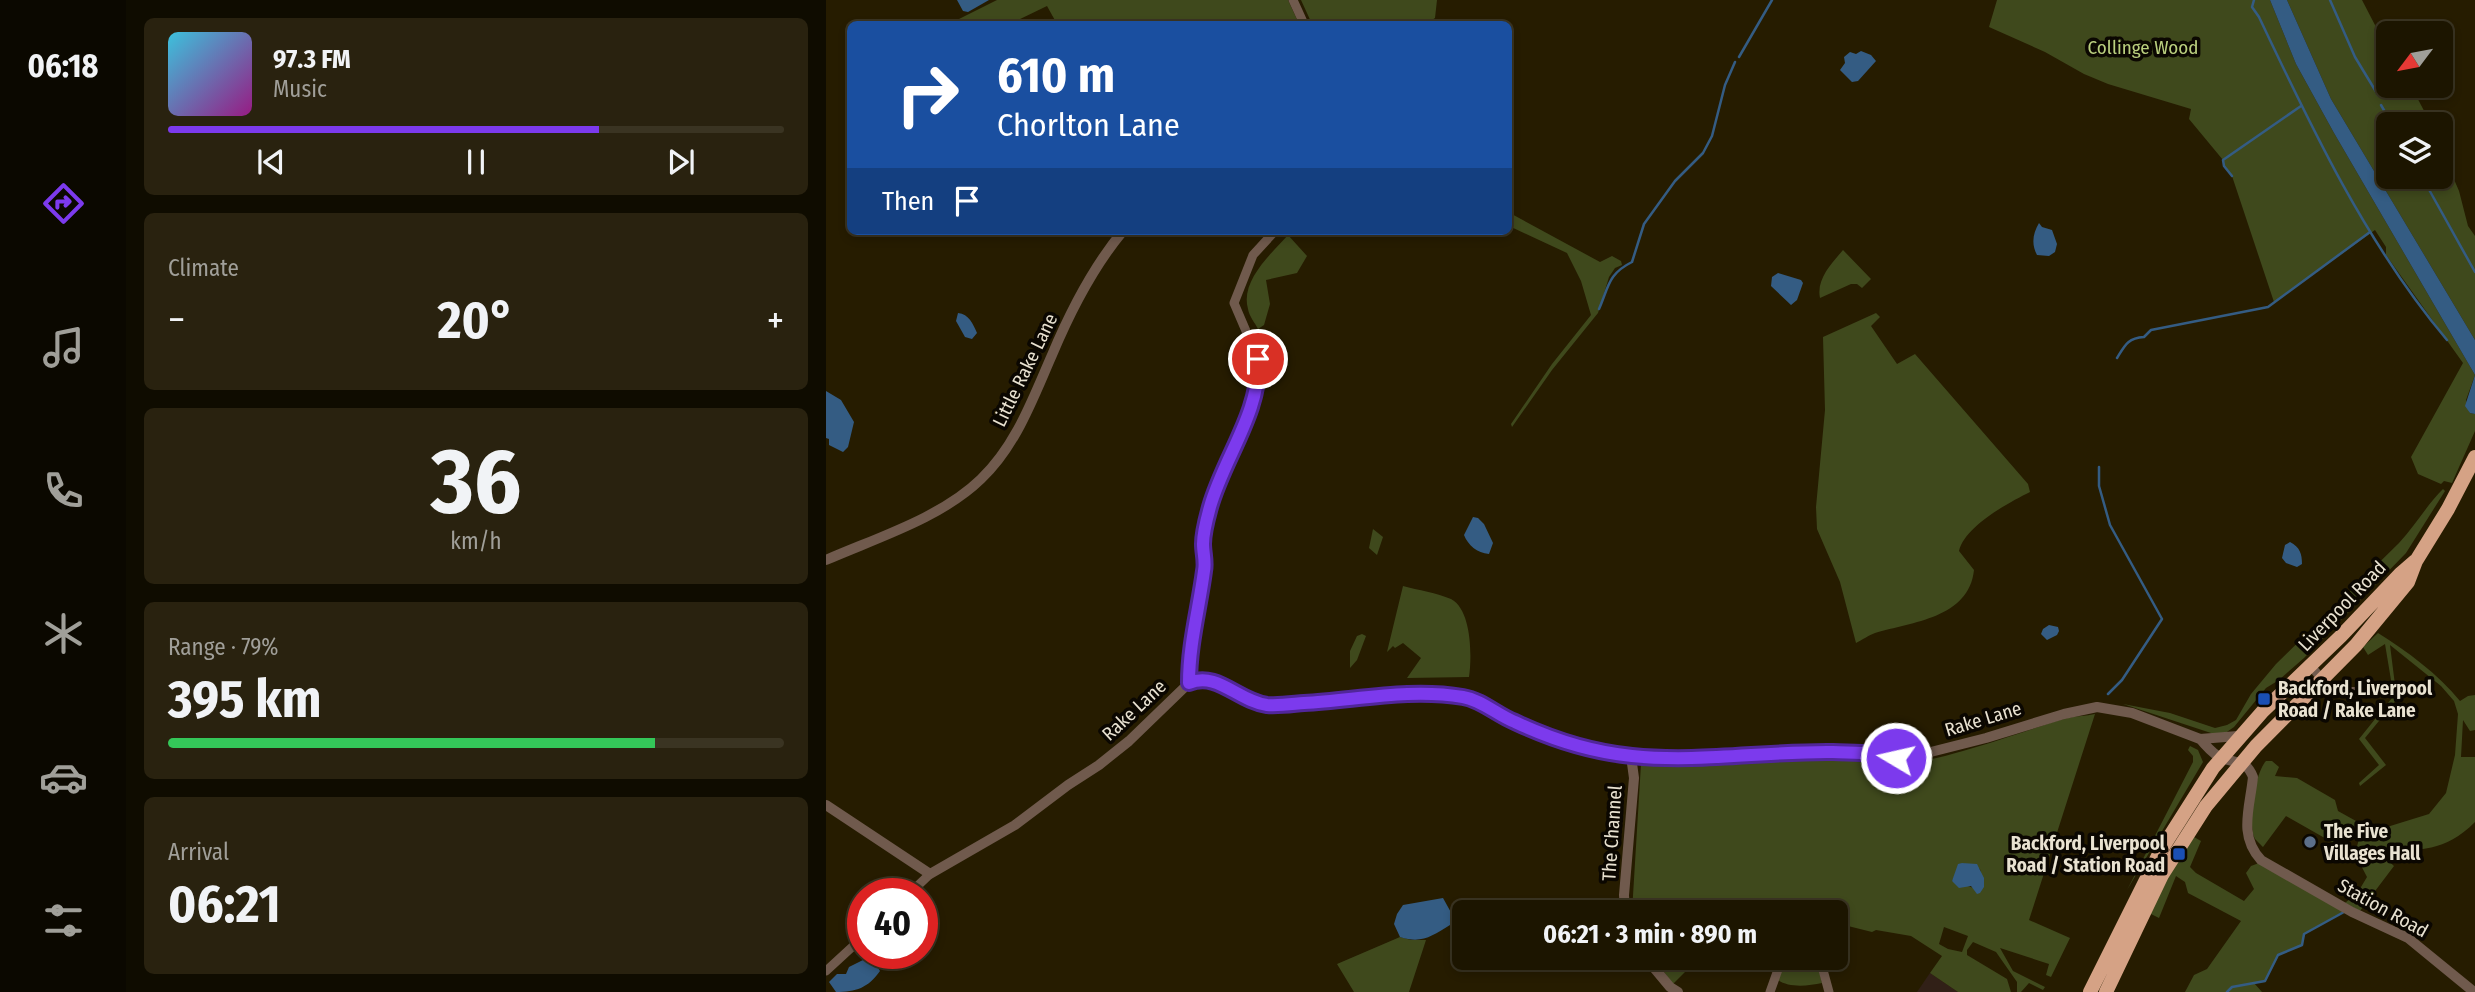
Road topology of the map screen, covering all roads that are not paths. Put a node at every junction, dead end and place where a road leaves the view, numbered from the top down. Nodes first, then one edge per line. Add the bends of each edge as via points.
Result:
1 (1293, 0) edge
2 (1303, 21) edge
3 (1121, 235) edge
4 (1272, 235) edge
5 (2475, 457) edge
6 (826, 560) edge
7 (2416, 561) junction
8 (2311, 666) junction
9 (2322, 678) junction
10 (1189, 683) junction
11 (2402, 693) dead end
12 (2238, 736) junction
13 (2200, 739) junction
14 (1631, 756) junction
15 (2220, 758) junction
16 (2242, 762) junction
17 (2230, 776) junction
18 (2252, 789) junction
19 (826, 805) edge
20 (930, 874) junction
21 (926, 878) edge
22 (1624, 900) edge
23 (847, 952) edge
24 (1656, 970) edge
25 (1778, 970) edge
26 (1823, 970) edge
27 (826, 971) edge
28 (1678, 992) edge
29 (1770, 992) edge
30 (1829, 992) edge
31 (2090, 992) edge
32 (2106, 992) edge
33 (2474, 992) edge

1 - 2 street
3 - 6 street, Little Rake Lane via 1068,318 1024,419 981,480 936,512
4 - 10 street via 1254,255 1234,303 1258,359 1259,378 1209,509
5 - 7 highway, Liverpool Road
7 - 8 highway, Liverpool Road
7 - 9 highway, Liverpool Road via 2408,582
8 - 9 street
8 - 12 highway, Liverpool Road
9 - 11 street via 2336,691
9 - 16 highway, Liverpool Road
10 - 14 street, Rake Lane via 1199,678 1211,680 1264,704 1421,693 1466,697 1515,723 1575,745
10 - 20 street, Rake Lane via 1099,765 1015,825
12 - 13 street, Rake Lane
12 - 15 highway, Liverpool Road
13 - 14 street, Rake Lane via 2132,713 2097,707 1911,757 1806,751 1722,757
13 - 15 street, Rake Lane
14 - 22 street, The Channel via 1634,778
15 - 16 street
15 - 31 highway, Liverpool Road via 2161,849
16 - 17 highway, Liverpool Road
16 - 18 street via 2253,777
17 - 18 street via 2245,780
17 - 32 highway, Liverpool Road via 2177,848
18 - 33 street, Station Road via 2246,823 2252,851 2261,860 2408,938
19 - 20 street
20 - 21 street
23 - 27 street
24 - 28 street
25 - 29 street
26 - 30 street

